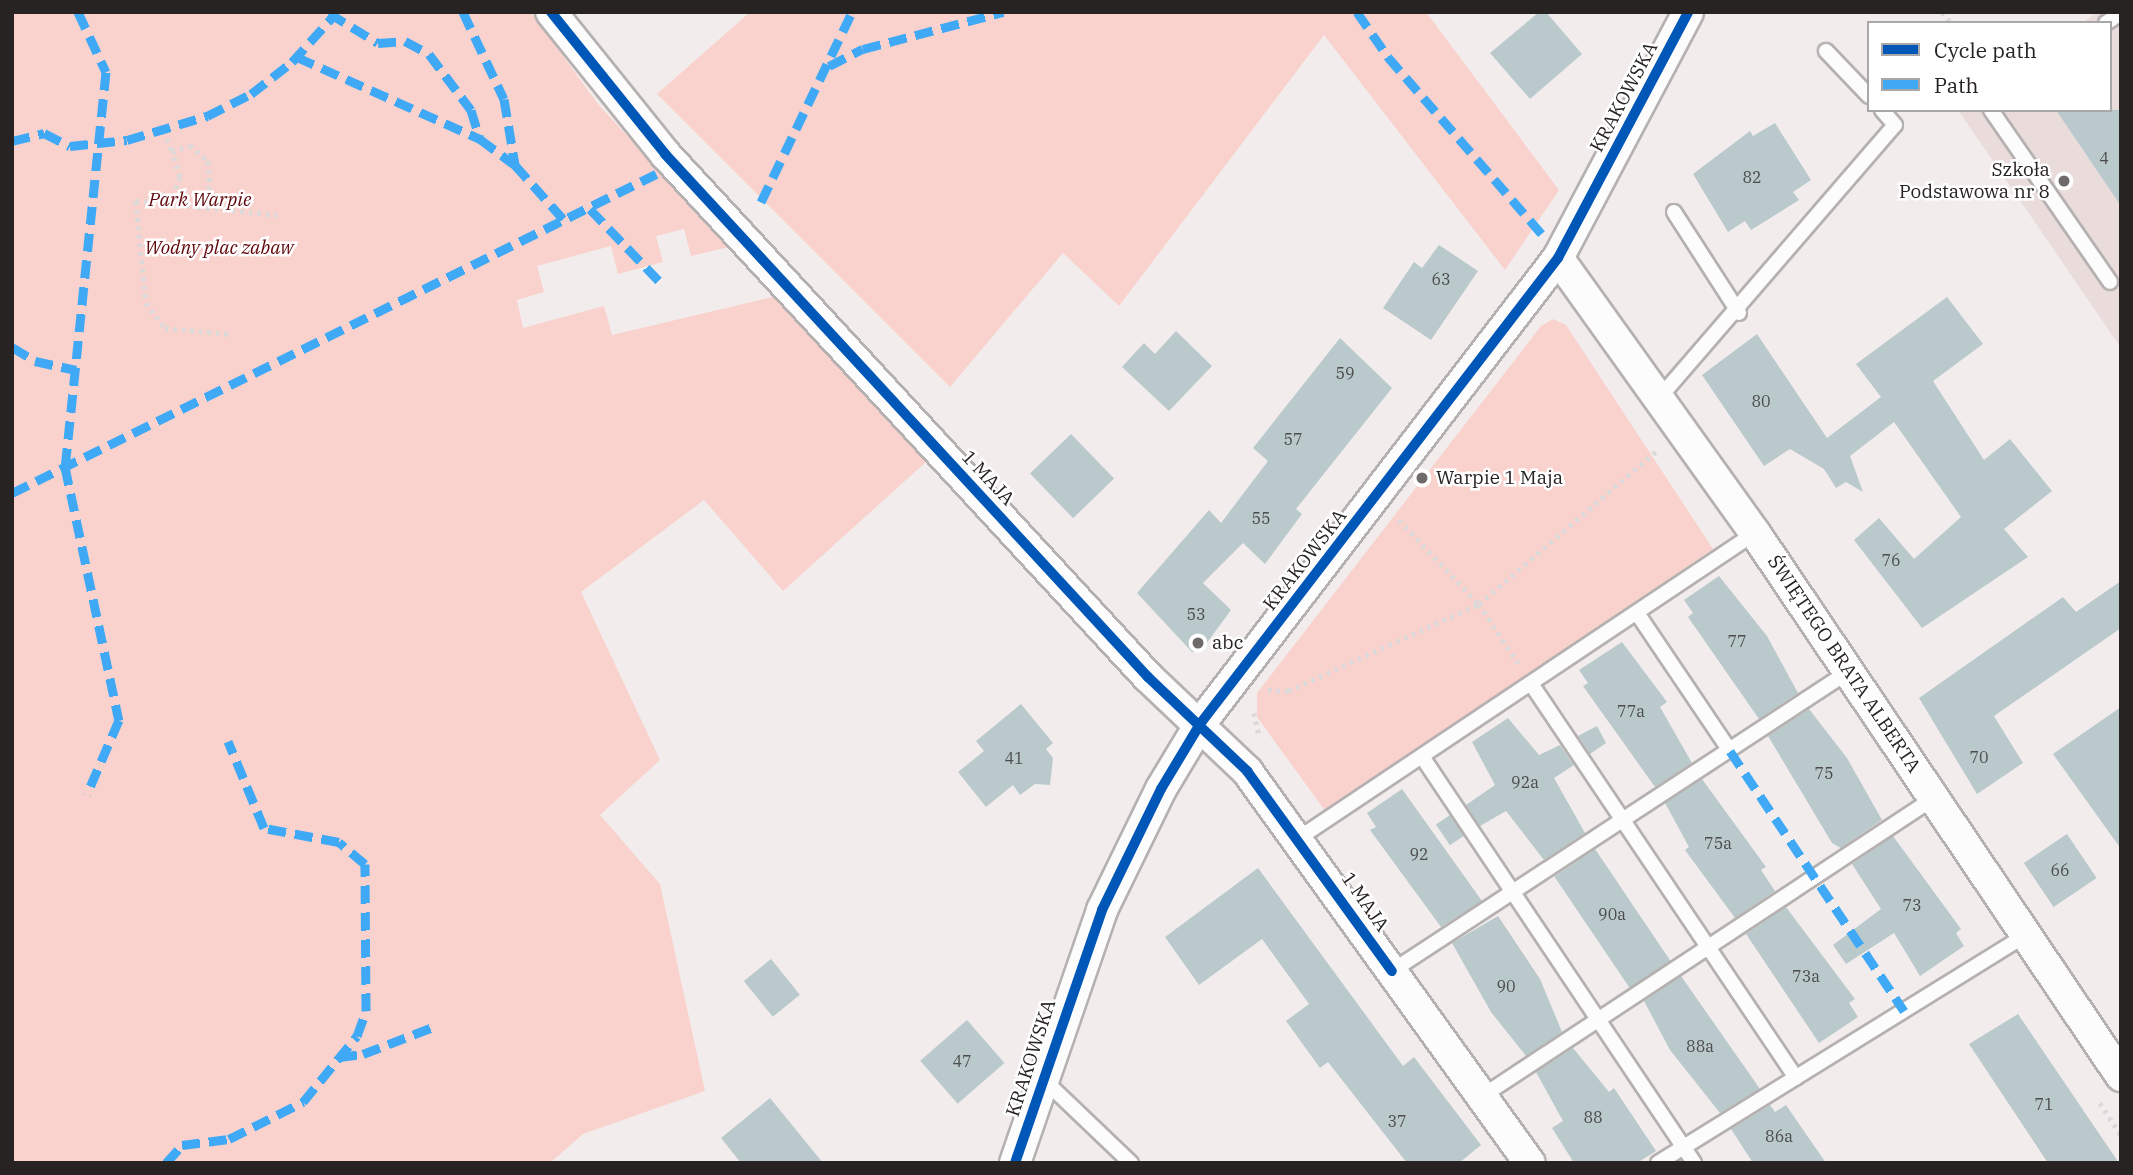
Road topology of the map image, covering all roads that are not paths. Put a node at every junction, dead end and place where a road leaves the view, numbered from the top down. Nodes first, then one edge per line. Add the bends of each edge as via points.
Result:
1 (551, 12) edge
2 (1688, 12) edge
3 (1826, 51) dead end
4 (1867, 94) edge
5 (1884, 112) edge
6 (1992, 112) edge
7 (1674, 212) dead end
8 (1558, 258) junction
9 (2110, 282) dead end
10 (1739, 313) junction
11 (1660, 397) junction
12 (1755, 533) junction
13 (1637, 613) junction
14 (1848, 672) junction
15 (1532, 685) junction
16 (1200, 724) junction
17 (1730, 751) junction
18 (1423, 758) junction
19 (1934, 798) junction
20 (1623, 821) junction
21 (1299, 838) junction
22 (1513, 893) junction
23 (2026, 935) junction
24 (1709, 947) junction
25 (1392, 971) junction
26 (1599, 1020) junction
27 (2121, 1076) edge
28 (1796, 1077) junction
29 (1042, 1078) junction
30 (1481, 1097) junction
31 (1683, 1147) junction
32 (1015, 1163) edge
33 (1131, 1163) edge
34 (1530, 1163) edge
35 (1658, 1163) edge
36 (1694, 1163) edge

1 - 16 street, 1 MAJA via 666,154 1148,677
2 - 8 street, KRAKOWSKA
3 - 4 lane
5 - 10 lane via 1895,125
6 - 9 lane
7 - 10 lane
8 - 11 street, ŚWIĘTEGO BRATA ALBERTA
8 - 16 street, KRAKOWSKA
10 - 11 lane
11 - 12 street, ŚWIĘTEGO BRATA ALBERTA
12 - 13 lane
12 - 14 street, ŚWIĘTEGO BRATA ALBERTA
13 - 15 lane
13 - 17 lane
14 - 17 lane
14 - 19 street, ŚWIĘTEGO BRATA ALBERTA
15 - 18 lane
15 - 20 lane
16 - 21 street, 1 MAJA via 1247,771
16 - 29 street, KRAKOWSKA via 1161,789 1102,910
17 - 20 lane
18 - 21 lane
18 - 22 lane
19 - 23 street, ŚWIĘTEGO BRATA ALBERTA
19 - 24 lane
20 - 22 lane
20 - 24 lane
21 - 25 street, 1 MAJA
22 - 25 lane
22 - 26 lane
23 - 27 street, ŚWIĘTEGO BRATA ALBERTA
23 - 28 lane
24 - 26 lane
24 - 28 lane
25 - 30 street, 1 MAJA
26 - 30 lane
26 - 31 lane
28 - 31 lane
29 - 32 street, KRAKOWSKA
29 - 33 lane
30 - 34 street, 1 MAJA
31 - 35 lane
31 - 36 lane

